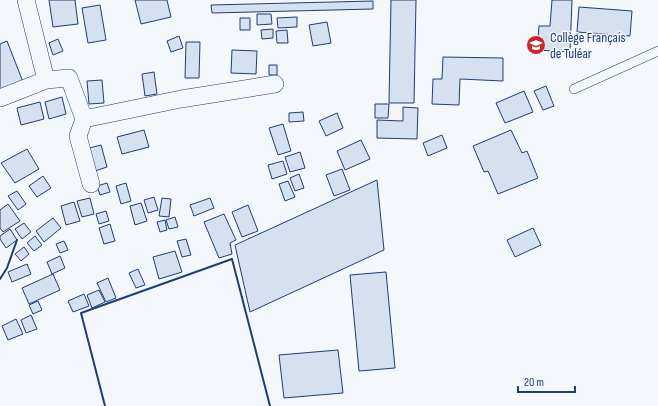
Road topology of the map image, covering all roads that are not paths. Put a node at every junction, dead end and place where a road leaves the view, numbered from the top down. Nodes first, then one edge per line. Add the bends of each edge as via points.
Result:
1 (26, 0) edge
2 (658, 51) edge
3 (46, 80) junction
4 (275, 84) dead end
5 (574, 89) dead end
6 (0, 98) edge
7 (84, 119) junction
8 (91, 184) dead end

1 - 3 street
2 - 5 lane
3 - 6 street
3 - 7 street via 69,78
4 - 7 street via 181,99
7 - 8 street via 78,136

